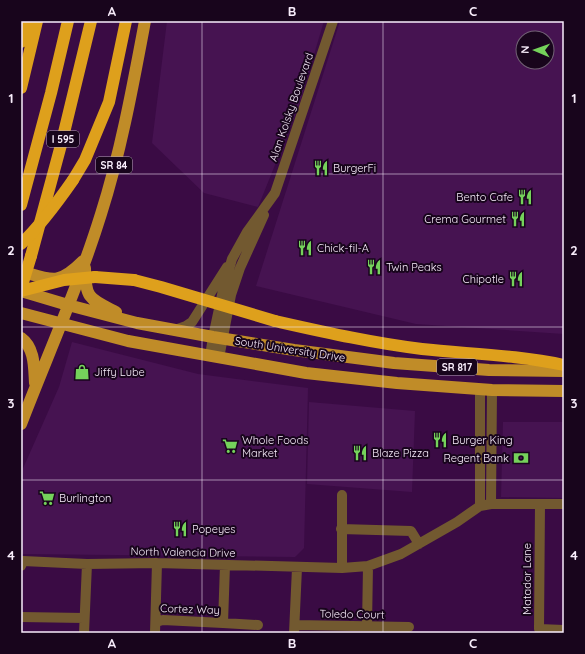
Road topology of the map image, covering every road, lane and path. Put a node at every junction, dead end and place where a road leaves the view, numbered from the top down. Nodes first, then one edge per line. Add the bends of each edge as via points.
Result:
1 (30, 21) edge
2 (37, 21) edge
3 (68, 21) edge
4 (91, 21) edge
5 (126, 21) edge
6 (145, 21) edge
7 (333, 21) edge
8 (21, 42) edge
9 (21, 88) edge
10 (270, 200) junction
11 (21, 205) edge
12 (21, 244) edge
13 (85, 259) junction
14 (232, 259) junction
15 (21, 270) edge
16 (21, 290) edge
17 (68, 305) junction
18 (21, 313) edge
19 (137, 322) junction
20 (60, 324) junction
21 (175, 330) junction
22 (21, 338) edge
23 (218, 338) junction
24 (214, 357) junction
25 (564, 365) edge
26 (564, 371) edge
27 (36, 386) junction
28 (486, 390) junction
29 (564, 391) edge
30 (21, 424) edge
31 (342, 496) dead end
32 (491, 504) junction
33 (540, 504) junction
34 (564, 504) edge
35 (480, 506) junction
36 (341, 529) junction
37 (419, 544) junction
38 (157, 563) junction
39 (22, 564) edge
40 (88, 564) junction
41 (225, 565) junction
42 (368, 566) junction
43 (297, 568) junction
44 (342, 568) junction
45 (21, 617) edge
46 (84, 618) junction
47 (156, 622) junction
48 (223, 623) junction
49 (258, 625) dead end
50 (367, 626) junction
51 (409, 627) dead end
52 (294, 629) edge
53 (564, 630) edge
54 (84, 633) edge
55 (155, 633) edge

1 - 8 highway
2 - 9 highway
3 - 11 highway
4 - 16 highway, I 595, bridge via 62,145
5 - 12 highway, bridge via 109,102 85,160 51,212
6 - 13 main road, SR 84 via 115,162
7 - 10 street, Alan Kolsky Boulevard via 275,192
10 - 14 street, Alan Kolsky Boulevard via 247,232
10 - 23 street, Alan Kolsky Boulevard via 240,268
13 - 15 main road via 71,272 57,279 47,279
13 - 17 main road, SR 84
13 - 19 main road via 86,287 92,299
14 - 21 street via 192,322
14 - 23 street, Alan Kolsky Boulevard via 223,290
16 - 17 main road, South University Drive / SR 817
16 - 25 highway, bridge via 64,280 134,280 275,321 380,343 542,360
17 - 19 main road, South University Drive / SR 817
17 - 20 main road, SR 84
18 - 20 main road, South University Drive / SR 817
19 - 21 main road, South University Drive / SR 817
20 - 24 main road, South University Drive / SR 817 via 128,341
20 - 27 main road, SR 84
21 - 23 main road, South University Drive / SR 817
22 - 27 main road via 29,346 33,357
23 - 24 street, Alan Kolsky Boulevard
23 - 26 main road, South University Drive / SR 817 via 394,363 489,370
24 - 28 main road, South University Drive / SR 817 via 332,376
27 - 30 main road, SR 84
28 - 29 main road, South University Drive / SR 817
28 - 32 street
28 - 35 street
31 - 36 street
32 - 33 street, North Valencia Drive
32 - 35 street, North Valencia Drive
33 - 34 street, North Valencia Drive
33 - 53 street, Matador Lane via 539,629
35 - 37 street, North Valencia Drive
36 - 37 street via 411,531
36 - 44 street
37 - 42 street, North Valencia Drive via 401,554
38 - 40 street, North Valencia Drive
38 - 41 street, North Valencia Drive
38 - 47 street, Cortez Way
39 - 40 street, North Valencia Drive
40 - 46 street
41 - 43 street, North Valencia Drive
41 - 48 street, Cortez Way
42 - 44 street, North Valencia Drive
42 - 50 street
43 - 44 street, North Valencia Drive
43 - 52 street, Toledo Court
45 - 46 street
46 - 54 street
47 - 48 street, Cortez Way via 163,620
47 - 55 street
48 - 49 street
50 - 51 street, Toledo Court
50 - 52 street, Toledo Court

